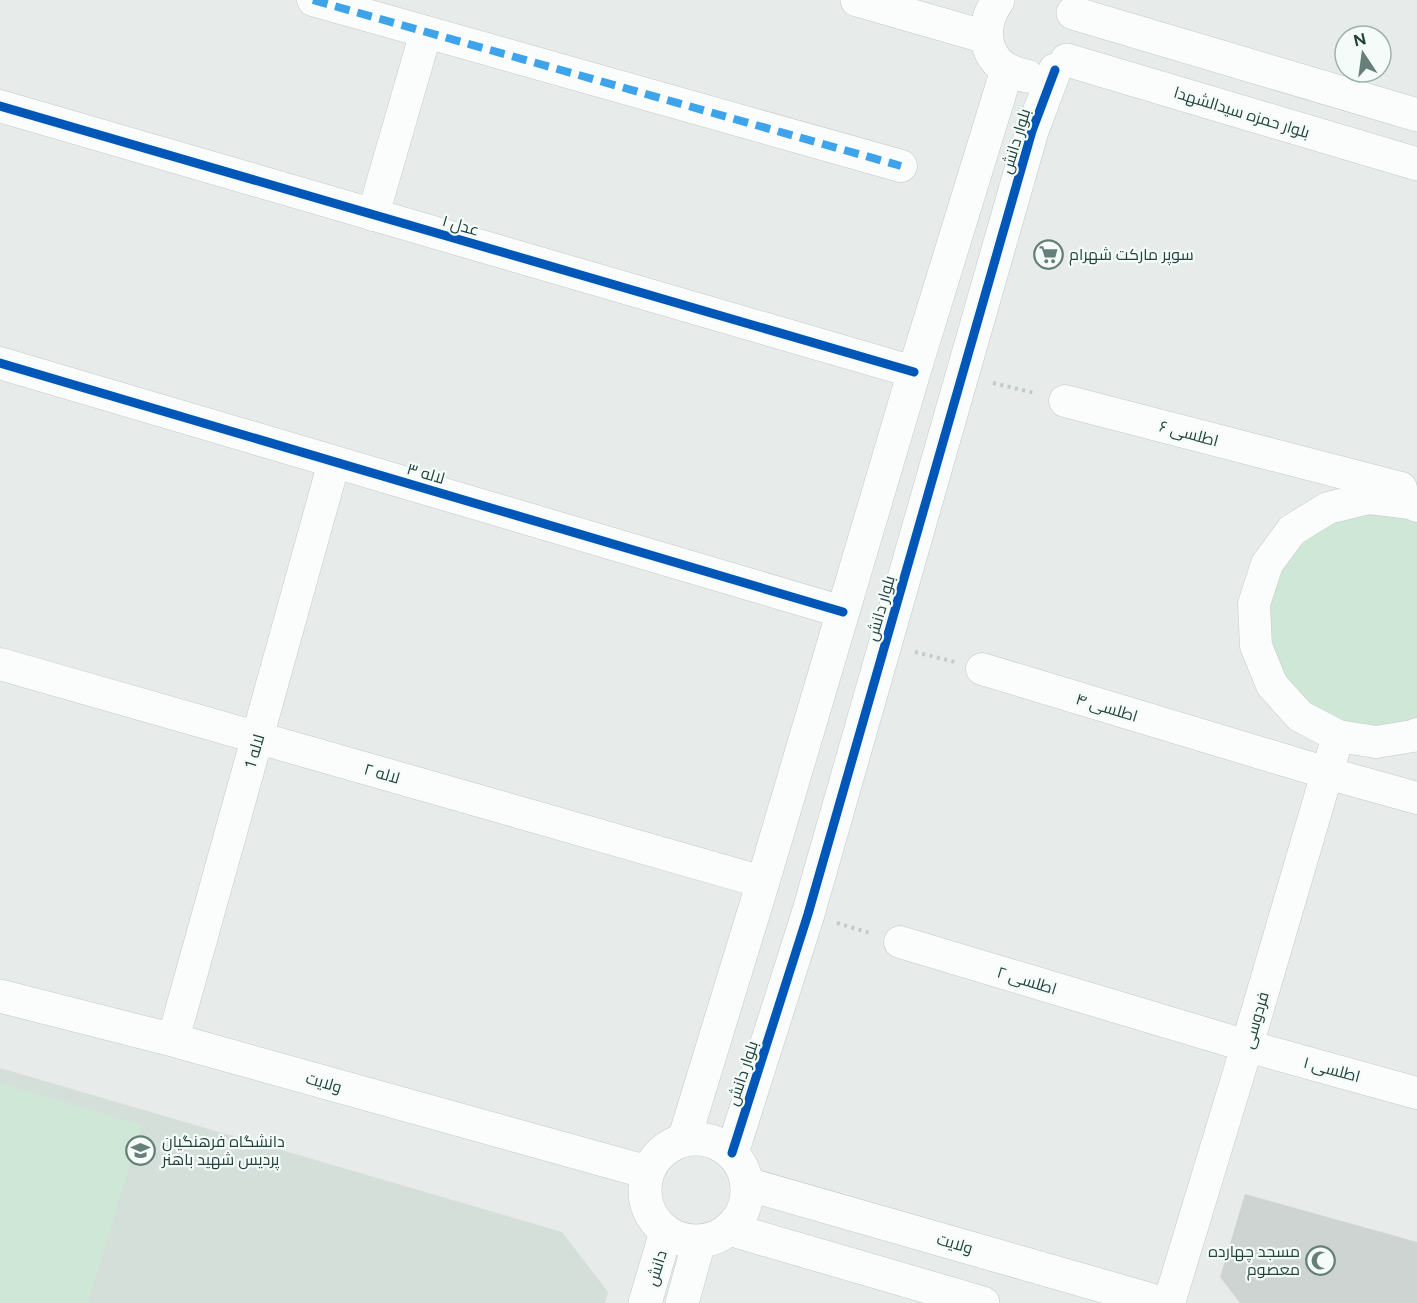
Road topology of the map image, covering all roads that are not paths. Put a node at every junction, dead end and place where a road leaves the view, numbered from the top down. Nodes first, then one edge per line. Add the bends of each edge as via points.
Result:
1 (313, 0) edge
2 (857, 0) edge
3 (998, 0) edge
4 (1071, 6) edge
5 (426, 32) junction
6 (986, 37) junction
7 (1061, 65) junction
8 (1007, 70) junction
9 (0, 106) edge
10 (1417, 115) edge
11 (1417, 165) edge
12 (901, 166) dead end
13 (373, 215) junction
14 (0, 363) edge
15 (914, 372) junction
16 (1065, 401) road end
17 (334, 462) junction
18 (1415, 495) edge
19 (843, 612) junction
20 (0, 664) edge
21 (982, 669) road end
22 (1417, 734) edge
23 (1338, 736) junction
24 (258, 738) junction
25 (1327, 773) junction
26 (1417, 798) edge
27 (763, 882) junction
28 (900, 942) road end
29 (0, 996) edge
30 (174, 1040) junction
31 (1247, 1046) junction
32 (1417, 1093) edge
33 (684, 1140) junction
34 (732, 1153) junction
35 (647, 1172) junction
36 (747, 1184) junction
37 (729, 1229) junction
38 (666, 1232) junction
39 (699, 1242) junction
40 (645, 1303) edge
41 (682, 1303) edge
42 (983, 1303) edge
43 (1162, 1303) edge
44 (1169, 1303) edge

1 - 5 street
2 - 6 street
3 - 6 street via 986,23
4 - 7 street, بلوار دانش via 1077,37
4 - 10 street
5 - 12 street
5 - 13 street
6 - 8 street via 993,56
7 - 8 street via 1031,77
7 - 11 street, بلوار حمزه سیدالشهدا
7 - 34 street, بلوار دانش via 1032,131 808,914
8 - 15 street, بلوار دانش
9 - 13 street, عدل ۱
13 - 15 street, عدل ۱
14 - 17 street, لاله ۳
15 - 19 street, بلوار دانش
16 - 18 street, اطلسی ۶
17 - 19 street, لاله ۳
17 - 24 street, لاله 1
18 - 23 street via 1369,498 1328,508 1292,530 1267,564 1254,604 1256,646 1272,685 1300,716
19 - 27 street, بلوار دانش
20 - 24 street, لاله ۲
21 - 25 street, اطلسی ۴
22 - 23 street via 1376,742
23 - 25 street, فردوسی
24 - 27 street, لاله ۲
24 - 30 street, لاله 1
25 - 26 street, اطلسی ۴
25 - 31 street, فردوسی
27 - 33 street, بلوار دانش
28 - 31 street, اطلسی ۲
29 - 30 street, ولایت
30 - 35 street, ولایت
31 - 32 street, اطلسی ۱
31 - 44 street, فردوسی
33 - 34 street via 718,1143
33 - 35 street via 668,1146
34 - 36 street via 743,1167
35 - 38 street via 647,1206 654,1221
36 - 37 street via 741,1216
36 - 43 street, ولایت
37 - 39 street
37 - 42 street
38 - 39 street via 682,1240
38 - 40 street, دانش
39 - 41 street, دانش

